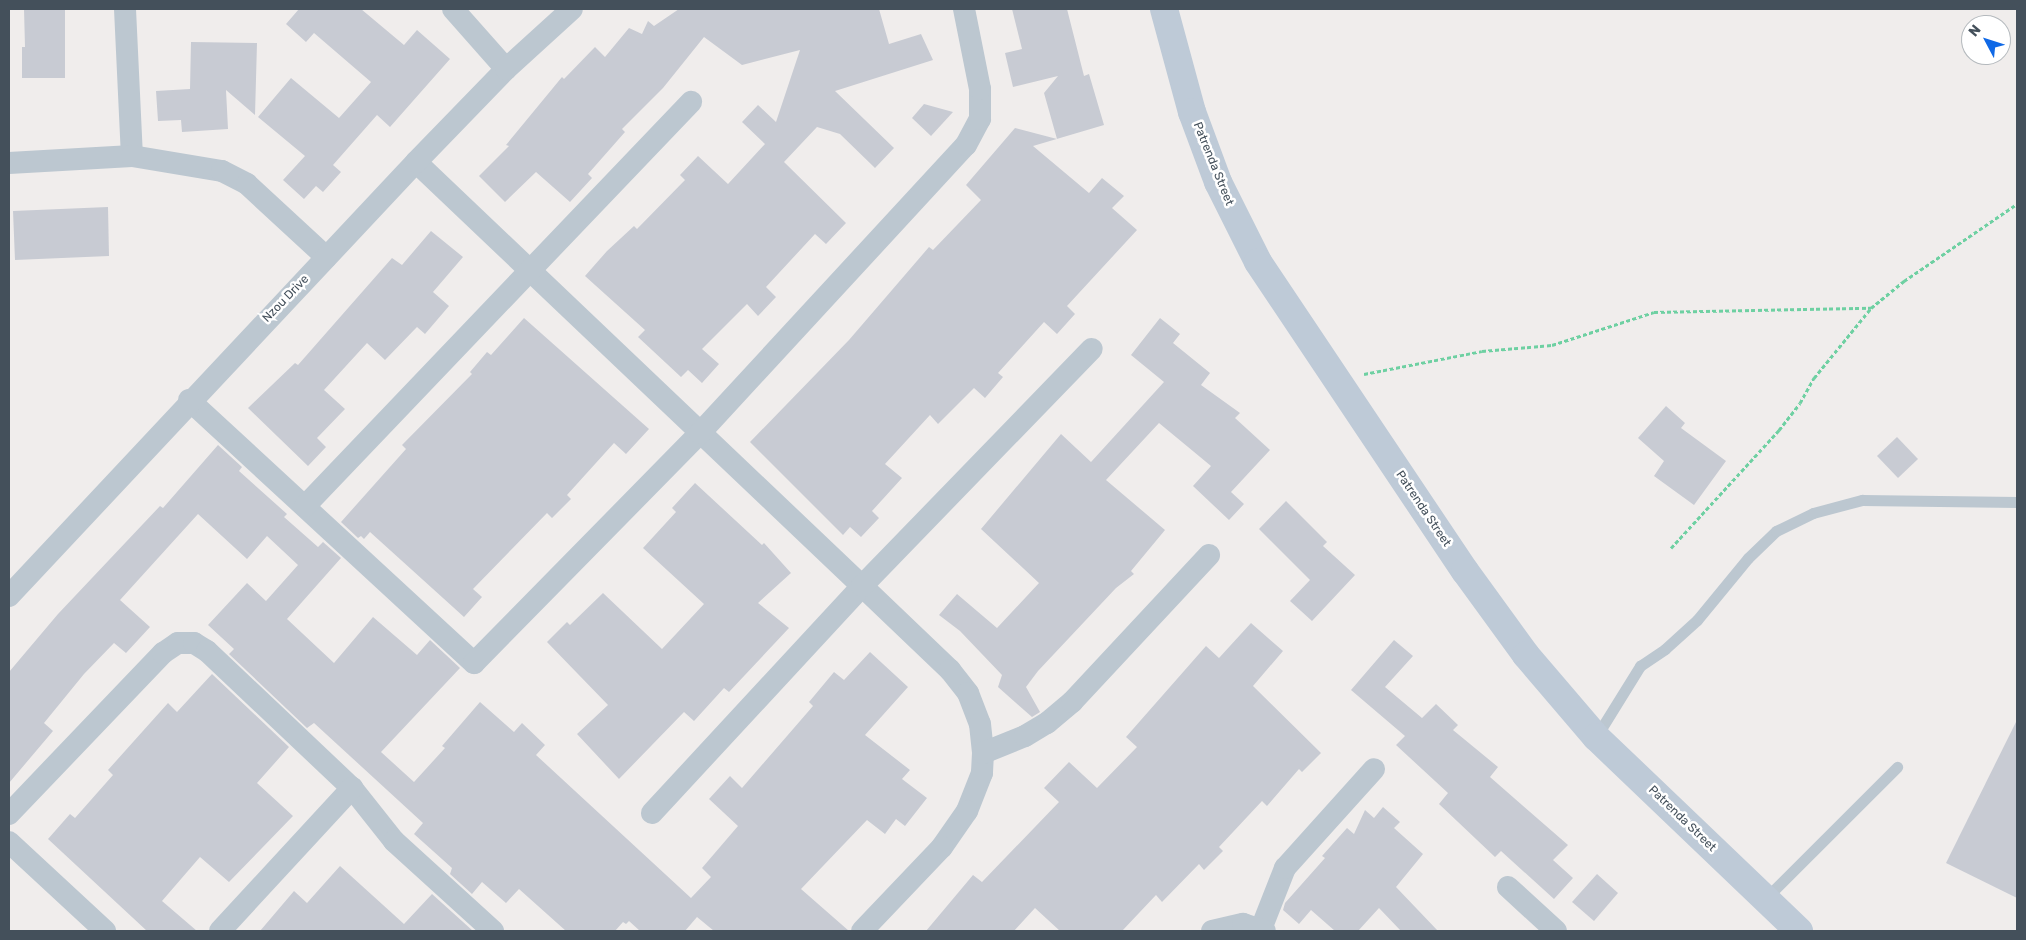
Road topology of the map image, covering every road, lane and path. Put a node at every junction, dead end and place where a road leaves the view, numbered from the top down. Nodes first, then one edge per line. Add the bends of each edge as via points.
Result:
1 (125, 9) edge
2 (453, 9) edge
3 (572, 9) edge
4 (964, 9) edge
5 (1164, 9) edge
6 (506, 69) junction
7 (691, 102) dead end
8 (132, 156) junction
9 (416, 162) junction
10 (9, 163) edge
11 (2017, 204) edge
12 (326, 257) junction
13 (528, 270) junction
14 (1871, 308) junction
15 (1092, 349) dead end
16 (1336, 379) junction
17 (189, 400) junction
18 (700, 433) junction
19 (2017, 502) edge
20 (305, 506) junction
21 (1670, 548) dead end
22 (1209, 555) dead end
23 (862, 586) junction
24 (9, 596) edge
25 (1596, 737) junction
26 (984, 752) junction
27 (1897, 767) dead end
28 (1374, 769) dead end
29 (352, 788) junction
30 (652, 813) dead end
31 (9, 814) edge
32 (9, 842) edge
33 (1508, 887) dead end
34 (1765, 899) junction
35 (1542, 927) edge
36 (1263, 930) edge
37 (105, 931) edge
38 (220, 931) edge
39 (493, 931) edge
40 (862, 931) edge
41 (1212, 931) edge
42 (1800, 931) edge

1 - 8 street
2 - 6 street
3 - 6 street, Nzou Drive
4 - 18 street via 980,90 980,119 966,145
5 - 16 street, Patrenda Street via 1192,112 1218,182 1258,262
6 - 9 street, Nzou Drive
7 - 13 street
8 - 10 street
8 - 12 street via 222,170 246,184
9 - 12 street, Nzou Drive
9 - 13 street
11 - 14 path via 1904,281
12 - 17 street, Nzou Drive
13 - 18 street
13 - 20 street
14 - 16 path via 1654,312 1552,345 1482,351
14 - 21 path via 1814,378 1779,430
15 - 23 street
16 - 25 street, Patrenda Street via 1481,594 1526,655
17 - 20 street
17 - 24 street, Nzou Drive
18 - 20 street via 474,663
18 - 23 street
19 - 25 lane via 1862,500 1813,513 1776,531 1748,558 1697,620 1640,666
22 - 26 street via 1072,702 1025,736
23 - 26 street via 950,670 968,693 980,724
23 - 30 street
25 - 34 street, Patrenda Street
26 - 40 street via 982,773 967,811 942,847
27 - 34 lane
28 - 36 street via 1285,868
29 - 31 street via 207,651 194,643 178,643 163,653
29 - 38 street
29 - 39 street via 394,841
32 - 37 street
33 - 35 street
34 - 42 street, Patrenda Street
36 - 41 street via 1243,924

